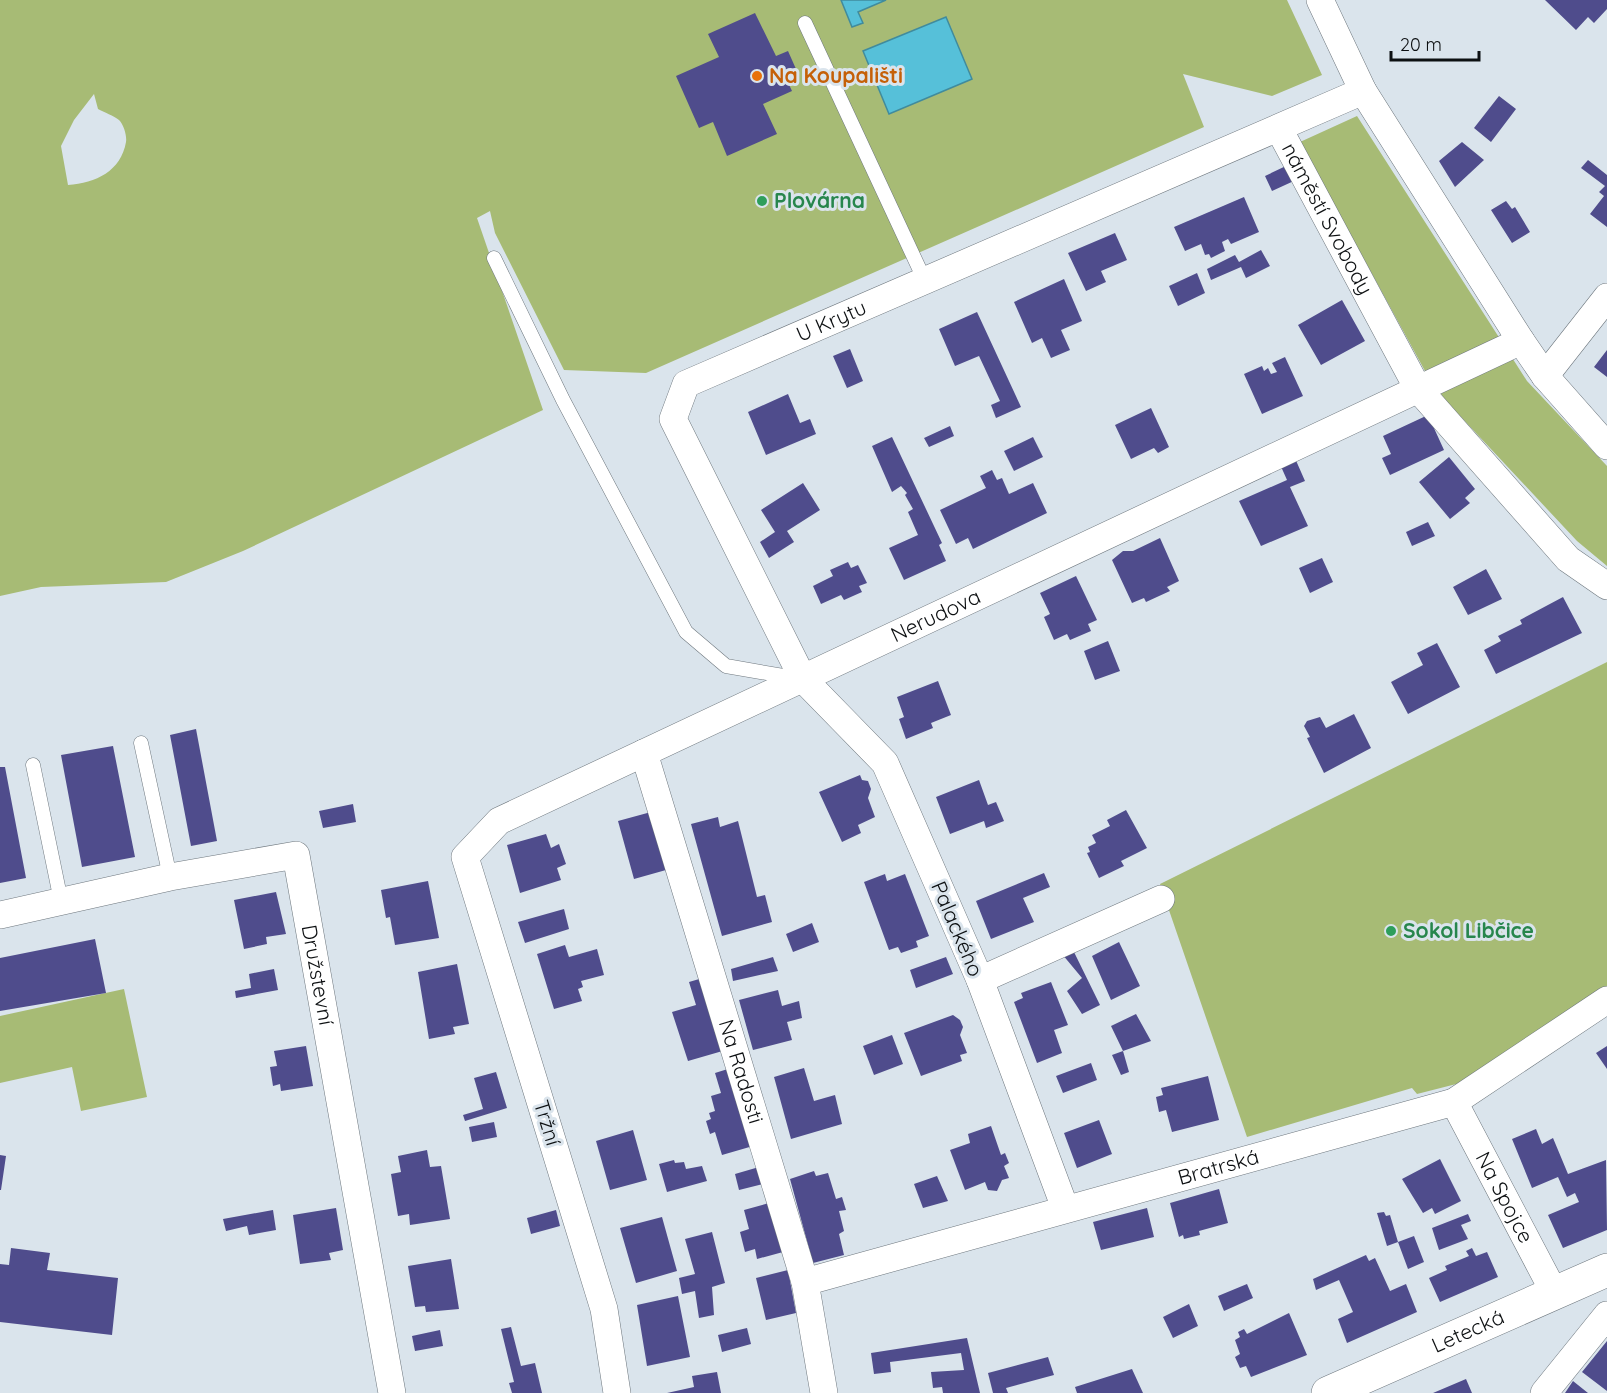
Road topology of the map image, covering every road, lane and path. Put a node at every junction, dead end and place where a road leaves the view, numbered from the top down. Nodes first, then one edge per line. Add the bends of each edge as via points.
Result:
1 (1320, 0) edge
2 (805, 23) dead end
3 (1364, 91) junction
4 (1280, 129) junction
5 (494, 258) dead end
6 (925, 281) junction
7 (1607, 297) edge
8 (1521, 341) junction
9 (1545, 376) junction
10 (1418, 389) junction
11 (1607, 446) edge
12 (1607, 586) edge
13 (803, 679) junction
14 (141, 743) dead end
15 (644, 753) junction
16 (33, 765) dead end
17 (465, 856) joint
18 (170, 877) junction
19 (1161, 899) dead end
20 (61, 901) junction
21 (0, 915) edge
22 (980, 980) junction
23 (1607, 1000) edge
24 (1454, 1102) junction
25 (1065, 1208) junction
26 (1607, 1270) edge
27 (805, 1282) junction
28 (1555, 1294) junction
29 (1607, 1315) edge
30 (392, 1393) edge
31 (617, 1393) edge
32 (824, 1393) edge
33 (1328, 1393) edge
34 (1544, 1393) edge

1 - 3 street
2 - 6 lane
3 - 4 street, náměstí Svobody
3 - 8 street
4 - 6 street, U Krytu
4 - 10 street, náměstí Svobody
5 - 13 lane via 563,400 686,632 726,666
6 - 13 street, U Krytu via 686,384 673,419
7 - 9 street
8 - 9 street
8 - 10 street
9 - 11 street
10 - 12 street, náměstí Svobody via 1568,559
10 - 13 street, Nerudova
13 - 15 street, Nerudova
13 - 22 street, Palackého via 885,763
14 - 18 lane
15 - 17 street, Nerudova via 499,820
15 - 27 street, Na Radosti
16 - 20 lane
17 - 31 street, Tržní via 604,1309
18 - 20 street, Družstevní
18 - 30 street, Družstevní via 296,855
19 - 22 street
20 - 21 street, Družstevní
22 - 25 street, Palackého
23 - 24 street, Bratrská
24 - 25 street, Bratrská
24 - 28 street, Na Spojce
25 - 27 street, Bratrská
26 - 28 street, Letecká
27 - 32 street, Na Radosti
28 - 33 street, Letecká
29 - 34 street

